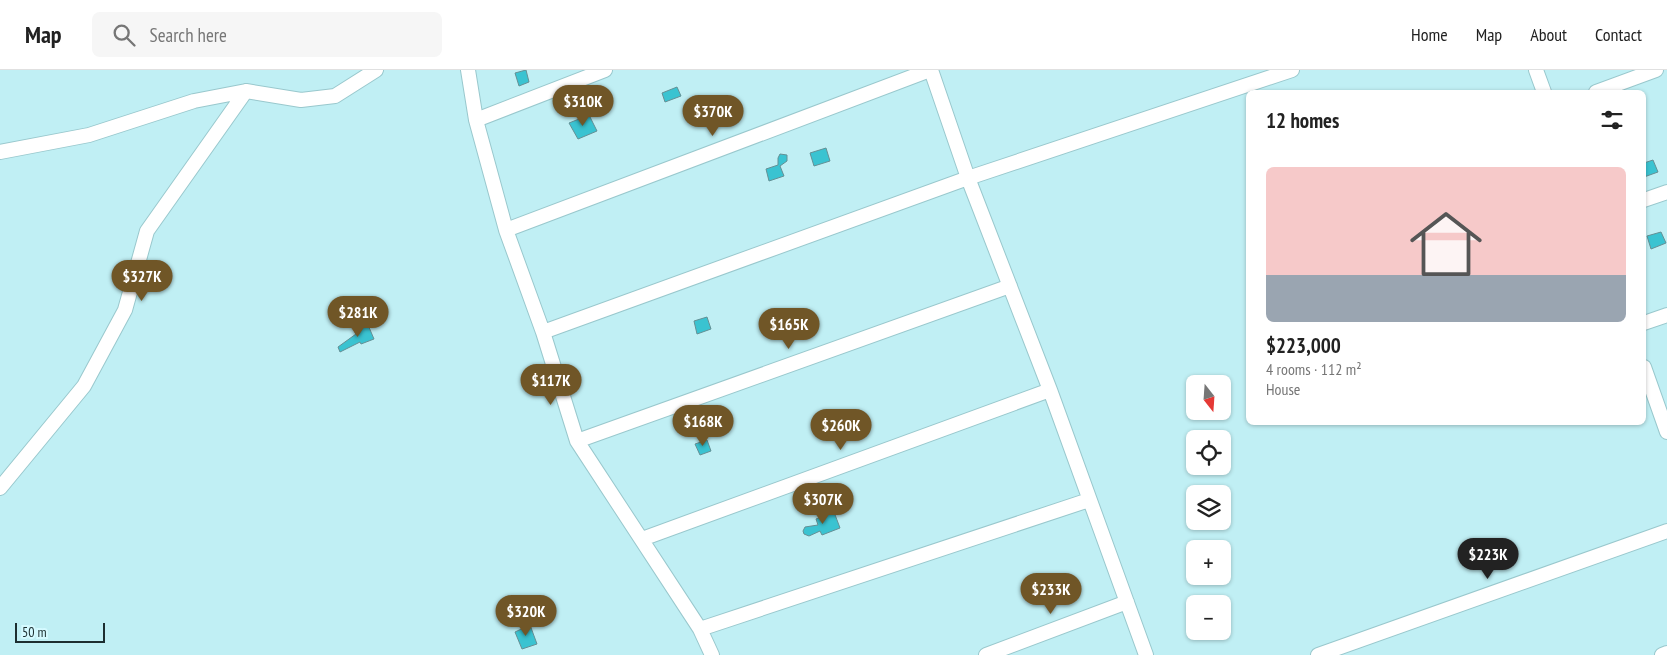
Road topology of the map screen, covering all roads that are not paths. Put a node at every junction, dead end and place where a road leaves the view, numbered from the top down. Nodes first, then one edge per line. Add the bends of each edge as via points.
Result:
1 (376, 70) edge
2 (468, 70) edge
3 (604, 70) edge
4 (931, 70) edge
5 (1292, 70) edge
6 (1536, 70) edge
7 (1656, 70) edge
8 (354, 76) edge
9 (1543, 90) edge
10 (1601, 90) edge
11 (246, 92) junction
12 (476, 120) junction
13 (0, 152) edge
14 (968, 178) junction
15 (1667, 192) edge
16 (1646, 199) edge
17 (506, 230) junction
18 (1010, 286) junction
19 (1667, 315) edge
20 (1646, 322) edge
21 (543, 332) junction
22 (1646, 374) edge
23 (1050, 390) junction
24 (1667, 432) edge
25 (577, 441) junction
26 (0, 488) edge
27 (1089, 500) junction
28 (1667, 531) edge
29 (642, 539) junction
30 (1127, 602) junction
31 (700, 629) junction
32 (1667, 653) edge
33 (712, 655) edge
34 (986, 655) edge
35 (1146, 655) edge
36 (1318, 655) edge
37 (1662, 655) edge

1 - 8 street
2 - 12 street
3 - 12 street
4 - 14 street
4 - 17 street
5 - 14 street
6 - 9 street
7 - 10 street
8 - 11 street via 335,96 301,100
11 - 13 street via 194,101 89,135
11 - 26 street via 147,231 125,310 84,386
12 - 17 street
14 - 18 street
14 - 21 street
15 - 16 street
17 - 21 street
18 - 23 street
18 - 25 street
19 - 20 street
21 - 25 street
22 - 24 street
23 - 27 street
23 - 29 street
25 - 29 street
27 - 30 street
27 - 31 street
28 - 36 street
29 - 31 street
30 - 34 street
30 - 35 street
31 - 33 street
32 - 37 street

